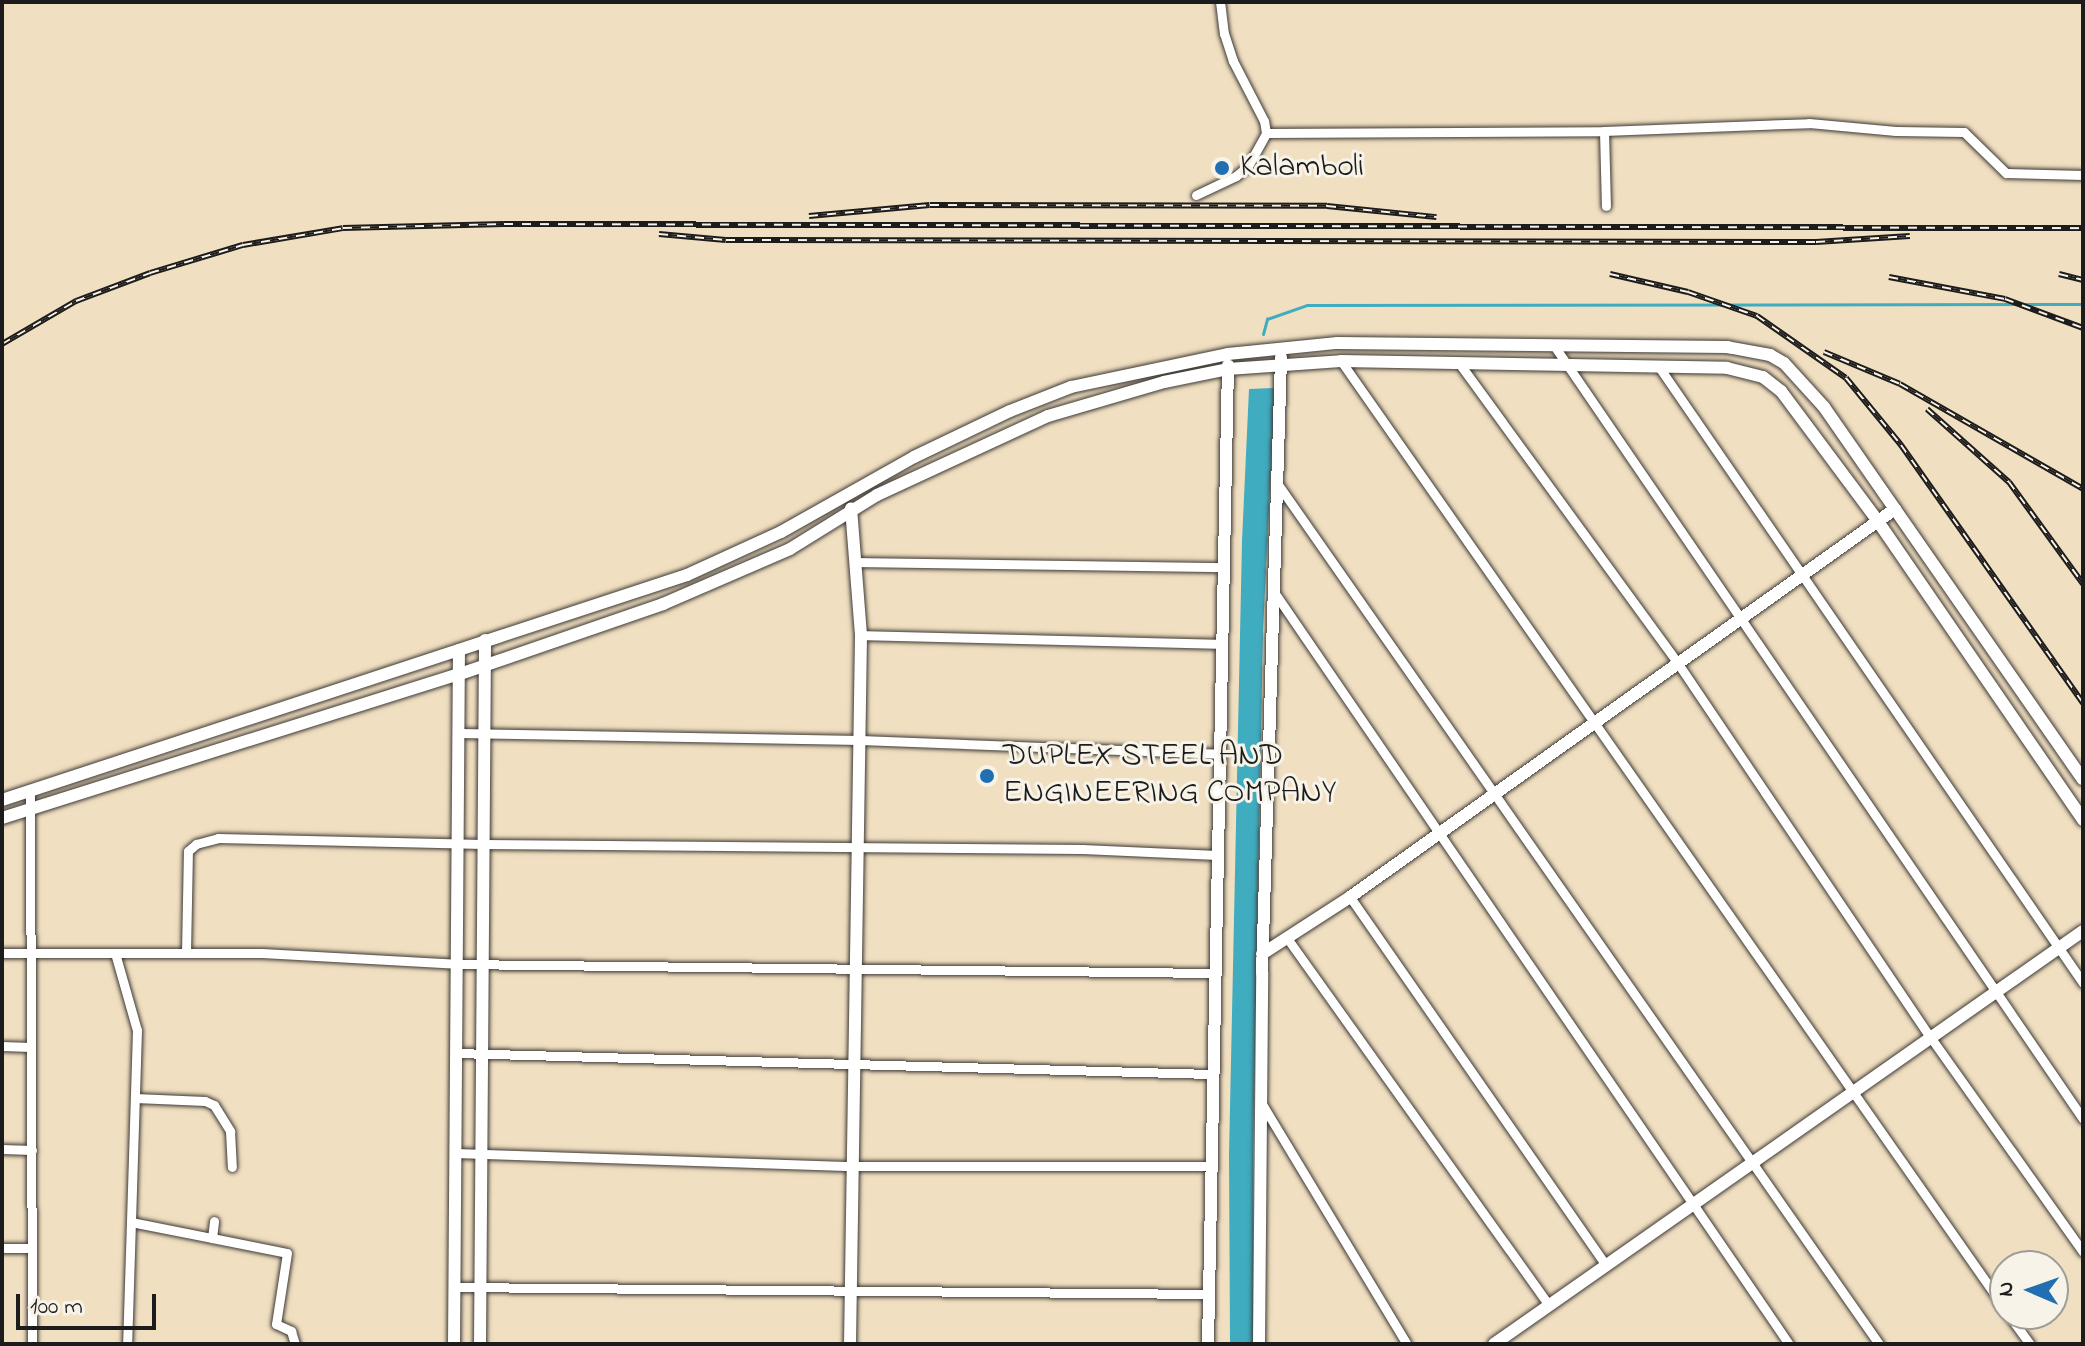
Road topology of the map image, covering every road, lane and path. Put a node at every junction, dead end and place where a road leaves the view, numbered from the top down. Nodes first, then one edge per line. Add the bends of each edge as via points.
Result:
1 (1220, 2) edge
2 (1604, 131) junction
3 (1266, 133) junction
4 (2083, 175) edge
5 (1196, 195) dead end
6 (1606, 206) dead end
7 (1276, 347) junction
8 (1555, 347) junction
9 (1230, 353) junction
10 (1341, 361) junction
11 (1459, 363) junction
12 (1275, 364) junction
13 (1565, 366) junction
14 (1659, 367) junction
15 (1231, 369) junction
16 (1277, 483) junction
17 (850, 493) junction
18 (1895, 509) junction
19 (851, 514) junction
20 (1877, 520) junction
21 (857, 562) junction
22 (1224, 567) junction
23 (1802, 575) junction
24 (1274, 592) junction
25 (1739, 620) junction
26 (861, 635) junction
27 (485, 640) junction
28 (1222, 644) junction
29 (459, 650) junction
30 (485, 665) junction
31 (1679, 665) junction
32 (460, 674) junction
33 (1592, 724) junction
34 (459, 733) junction
35 (484, 733) junction
36 (860, 740) junction
37 (1219, 754) junction
38 (2083, 779) edge
39 (30, 793) junction
40 (1497, 793) junction
41 (2, 800) edge
42 (31, 810) junction
43 (2, 818) edge
44 (2083, 820) edge
45 (1438, 835) junction
46 (457, 844) junction
47 (483, 844) junction
48 (858, 848) junction
49 (1217, 855) junction
50 (1350, 897) junction
51 (2083, 931) edge
52 (1287, 938) junction
53 (2058, 949) junction
54 (2, 953) edge
55 (31, 953) junction
56 (115, 953) junction
57 (186, 953) junction
58 (1262, 954) junction
59 (456, 964) junction
60 (481, 964) junction
61 (856, 969) junction
62 (1214, 973) junction
63 (2083, 983) edge
64 (1998, 991) junction
65 (1931, 1038) junction
66 (2, 1046) edge
67 (31, 1047) junction
68 (455, 1053) junction
69 (481, 1053) junction
70 (855, 1066) junction
71 (1212, 1074) junction
72 (1852, 1093) junction
73 (135, 1098) junction
74 (1262, 1104) junction
75 (2083, 1119) edge
76 (2, 1149) edge
77 (32, 1150) junction
78 (455, 1153) junction
79 (481, 1155) junction
80 (1753, 1162) junction
81 (853, 1166) junction
82 (1210, 1166) junction
83 (232, 1167) dead end
84 (1692, 1206) junction
85 (214, 1221) dead end
86 (131, 1222) junction
87 (212, 1238) junction
88 (2, 1248) edge
89 (32, 1248) junction
90 (2083, 1252) edge
91 (1606, 1266) junction
92 (1989, 1286) edge
93 (454, 1287) junction
94 (480, 1287) junction
95 (851, 1291) junction
96 (1208, 1294) junction
97 (1549, 1305) junction
98 (32, 1344) edge
99 (127, 1344) edge
100 (295, 1344) edge
101 (454, 1344) edge
102 (480, 1344) edge
103 (850, 1344) edge
104 (1208, 1344) edge
105 (1259, 1344) edge
106 (1407, 1344) edge
107 (1494, 1344) edge
108 (1789, 1344) edge
109 (1879, 1344) edge

1 - 3 street via 1224,34
2 - 3 street
2 - 4 street via 1809,123 1964,132 2006,173
2 - 6 street
3 - 5 street via 1248,166
7 - 8 street
7 - 9 street
7 - 12 street
8 - 13 street
8 - 18 street via 1727,347 1770,355 1798,375
9 - 15 street
9 - 17 street via 1071,387 914,457
10 - 11 street
10 - 12 street
10 - 33 street
11 - 13 street
11 - 31 street
12 - 15 street
12 - 16 street
13 - 14 street
13 - 25 street
14 - 20 street via 1727,368 1763,377 1781,391
14 - 23 street
15 - 19 street via 1164,382 1020,426 877,495
15 - 22 street
16 - 24 street
16 - 40 street
17 - 19 street
17 - 27 street via 687,575
18 - 20 street
18 - 38 street
19 - 21 street
19 - 30 street via 740,574
20 - 23 street
20 - 44 street
21 - 22 street
21 - 26 street
22 - 28 street
23 - 25 street
23 - 53 street
24 - 45 street
24 - 58 street
25 - 31 street
25 - 64 street
26 - 28 street
26 - 36 street
27 - 29 street
27 - 30 street
28 - 37 street
29 - 32 street
29 - 39 street
30 - 32 street
30 - 35 street
31 - 33 street
31 - 65 street
32 - 34 street
32 - 42 street
33 - 40 street
33 - 72 street
34 - 35 street
34 - 46 street
35 - 36 street
35 - 47 street
36 - 37 street
36 - 48 street
37 - 49 street
39 - 41 street
39 - 42 street
40 - 45 street
40 - 80 street
42 - 43 street
42 - 55 street
45 - 50 street
45 - 84 street
46 - 47 street
46 - 57 street via 205,840 188,851 185,866
46 - 59 street
47 - 48 street
47 - 60 street
48 - 49 street
48 - 61 street
49 - 62 street
50 - 52 street
50 - 91 street
51 - 53 street
52 - 58 street
52 - 97 street
53 - 63 street
53 - 64 street
54 - 55 street
55 - 56 street
55 - 67 street
56 - 57 street
56 - 73 street via 137,1030
57 - 59 street
58 - 74 street
59 - 60 street
59 - 68 street
60 - 61 street
60 - 69 street
61 - 62 street
61 - 70 street
62 - 71 street
64 - 65 street
64 - 75 street
65 - 72 street
65 - 90 street
66 - 67 street
67 - 77 street
68 - 69 street
68 - 78 street
69 - 70 street
69 - 79 street
70 - 71 street
70 - 81 street
71 - 82 street
72 - 80 street
72 - 92 street
73 - 83 street via 214,1105 230,1131
73 - 86 street
74 - 105 street
74 - 106 street
76 - 77 street
77 - 89 street
78 - 79 street
78 - 93 street
79 - 81 street
79 - 94 street
80 - 84 street
80 - 109 street
81 - 82 street
81 - 95 street
82 - 96 street
84 - 91 street
84 - 108 street
85 - 87 street
86 - 87 street
86 - 99 street
87 - 100 street via 287,1253 276,1324 291,1331
88 - 89 street
89 - 98 street
91 - 97 street
93 - 94 street
93 - 101 street
94 - 95 street
94 - 102 street
95 - 96 street
95 - 103 street
96 - 104 street
97 - 107 street

